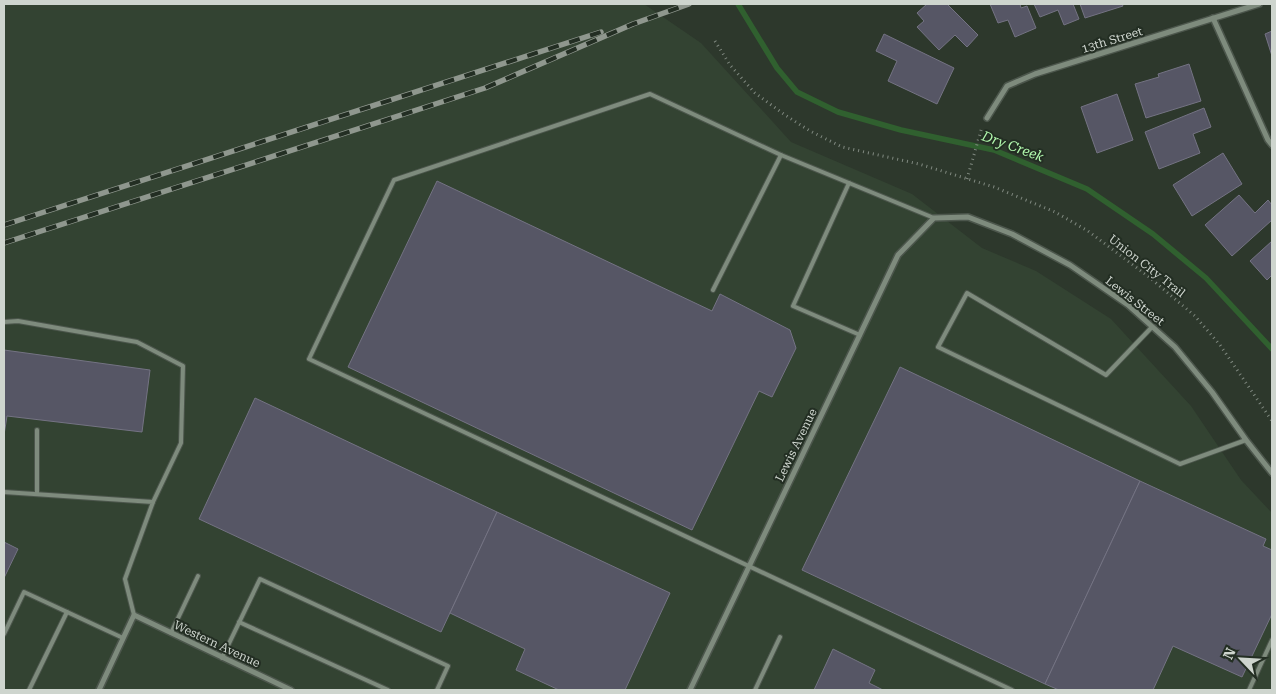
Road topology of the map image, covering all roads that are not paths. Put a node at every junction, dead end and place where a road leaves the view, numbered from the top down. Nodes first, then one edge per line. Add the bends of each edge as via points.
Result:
1 (1259, 4) edge
2 (1213, 18) junction
3 (987, 118) dead end
4 (1272, 145) edge
5 (781, 155) junction
6 (849, 183) junction
7 (934, 218) junction
8 (713, 290) dead end
9 (4, 322) edge
10 (1152, 327) junction
11 (860, 335) junction
12 (37, 430) dead end
13 (1246, 440) junction
14 (1272, 473) edge
15 (4, 492) edge
16 (37, 494) junction
17 (153, 502) junction
18 (750, 566) junction
19 (198, 576) dead end
20 (67, 612) junction
21 (134, 615) junction
22 (239, 622) junction
23 (171, 633) junction
24 (4, 634) edge
25 (780, 637) dead end
26 (124, 638) junction
27 (1272, 640) edge
28 (222, 658) junction
29 (29, 690) edge
30 (99, 690) edge
31 (291, 690) edge
32 (388, 690) edge
33 (436, 690) edge
34 (690, 690) edge
35 (755, 690) edge
36 (1012, 690) edge
37 (1248, 690) edge

1 - 2 street, 13th Street
2 - 3 street, 13th Street via 1035,74 1007,86
2 - 4 street
5 - 6 lane
5 - 8 lane
5 - 18 lane via 650,94 394,180 309,358
6 - 7 lane
6 - 11 lane via 793,306
7 - 10 street, Lewis Street via 968,218 1012,234 1070,265 1128,305
7 - 11 street, Lewis Avenue via 898,255
9 - 17 lane via 137,342 183,366 182,443
10 - 13 street, Lewis Street via 1175,347
10 - 13 lane via 1106,375 967,293 938,347 1180,464
11 - 18 street, Lewis Avenue
12 - 16 lane
13 - 14 street, Lewis Street
15 - 16 lane
16 - 17 lane
17 - 21 lane via 125,579
18 - 34 street, Lewis Avenue
18 - 36 lane
19 - 23 lane
20 - 24 lane via 24,592
20 - 26 lane
20 - 29 lane
21 - 23 street, Western Avenue
21 - 26 street
22 - 28 lane
22 - 32 lane
22 - 33 lane via 260,579 448,666
23 - 28 street, Western Avenue
25 - 35 lane
26 - 30 street
27 - 37 lane
28 - 31 street, Western Avenue

